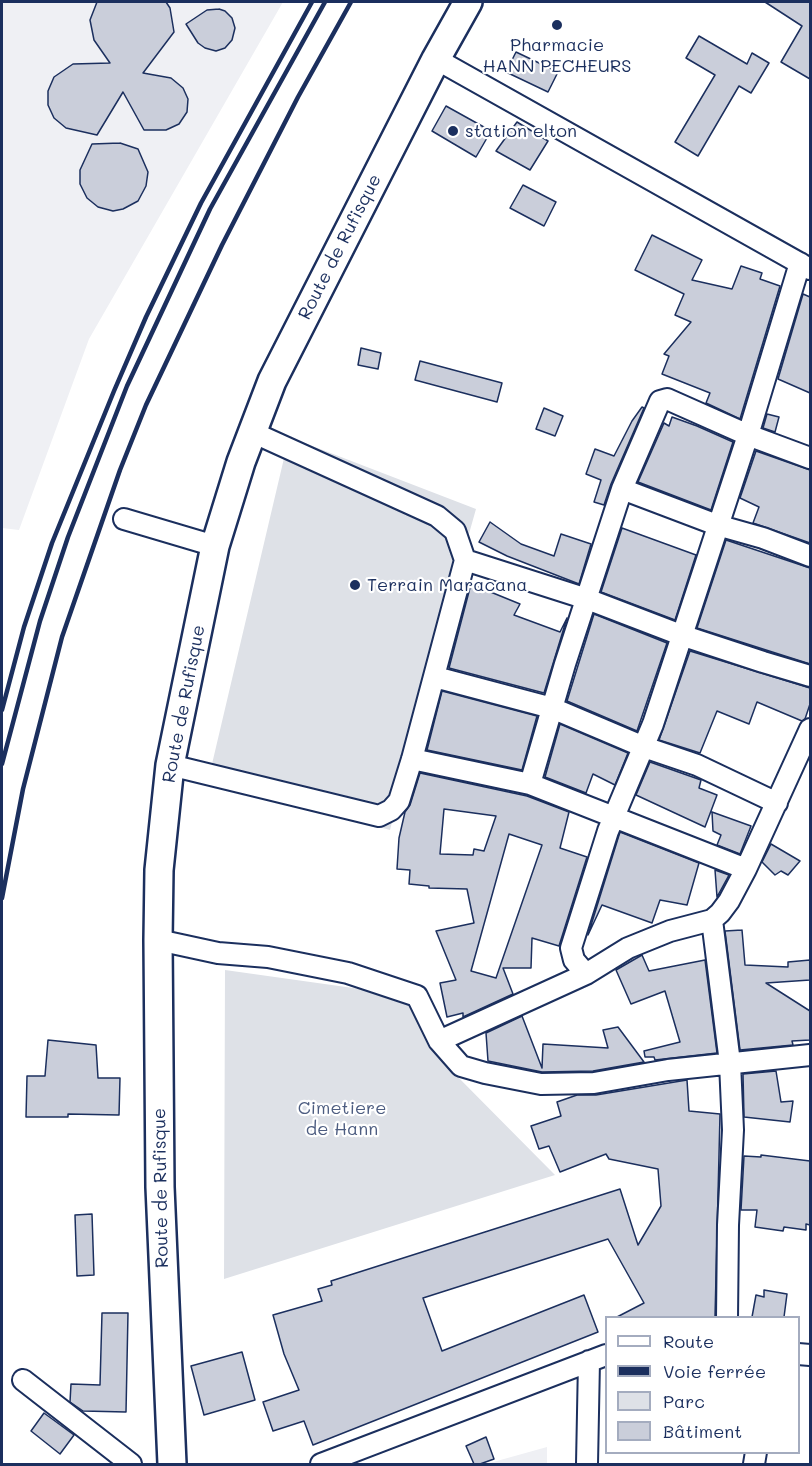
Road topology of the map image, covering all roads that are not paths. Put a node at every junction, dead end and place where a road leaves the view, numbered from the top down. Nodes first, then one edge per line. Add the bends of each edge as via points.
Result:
1 (468, 2) edge
2 (436, 58) junction
3 (805, 267) edge
4 (252, 432) junction
5 (748, 435) junction
6 (810, 458) edge
7 (622, 489) junction
8 (124, 519) dead end
9 (717, 525) junction
10 (215, 546) junction
11 (810, 556) edge
12 (465, 560) junction
13 (587, 599) junction
14 (681, 635) junction
15 (810, 676) edge
16 (435, 677) junction
17 (552, 708) junction
18 (810, 729) edge
19 (644, 747) junction
20 (806, 750) edge
21 (412, 759) junction
22 (170, 765) junction
23 (530, 784) junction
24 (777, 802) junction
25 (614, 818) junction
26 (746, 869) junction
27 (712, 920) junction
28 (158, 940) junction
29 (586, 974) junction
30 (439, 1041) junction
31 (810, 1055) edge
32 (730, 1063) junction
33 (727, 1316) edge
34 (598, 1358) edge
35 (23, 1380) dead end
36 (131, 1464) edge
37 (172, 1464) edge
38 (321, 1464) edge
39 (587, 1464) edge

1 - 2 main road, Route de Rufisque
2 - 3 street
2 - 4 main road, Route de Rufisque via 272,381
3 - 5 street
4 - 10 main road, Route de Rufisque
4 - 12 street via 437,516 455,531
5 - 6 street
5 - 7 street via 667,399 660,401
5 - 9 street
7 - 9 street
7 - 13 street
8 - 10 street
9 - 11 street
9 - 14 street
10 - 22 main road, Route de Rufisque
12 - 13 street
12 - 16 street
13 - 14 street
13 - 17 street
14 - 15 street
14 - 19 street
16 - 17 street
16 - 21 street
17 - 19 street
17 - 23 street
18 - 20 street
19 - 24 street via 697,765
19 - 25 street
20 - 24 street
21 - 22 street via 399,801 380,816
21 - 23 street
22 - 28 main road, Route de Rufisque via 159,870
23 - 25 street
24 - 26 street
25 - 26 street
25 - 29 street via 571,948 573,960
26 - 27 street via 729,901
27 - 29 street via 628,948
27 - 32 street
28 - 30 street via 348,973 417,996
28 - 37 main road, Route de Rufisque via 160,1187
29 - 30 street
30 - 32 street via 461,1066 542,1084 594,1083
31 - 32 street
32 - 33 street via 733,1130
34 - 38 street
34 - 39 street
35 - 36 street

